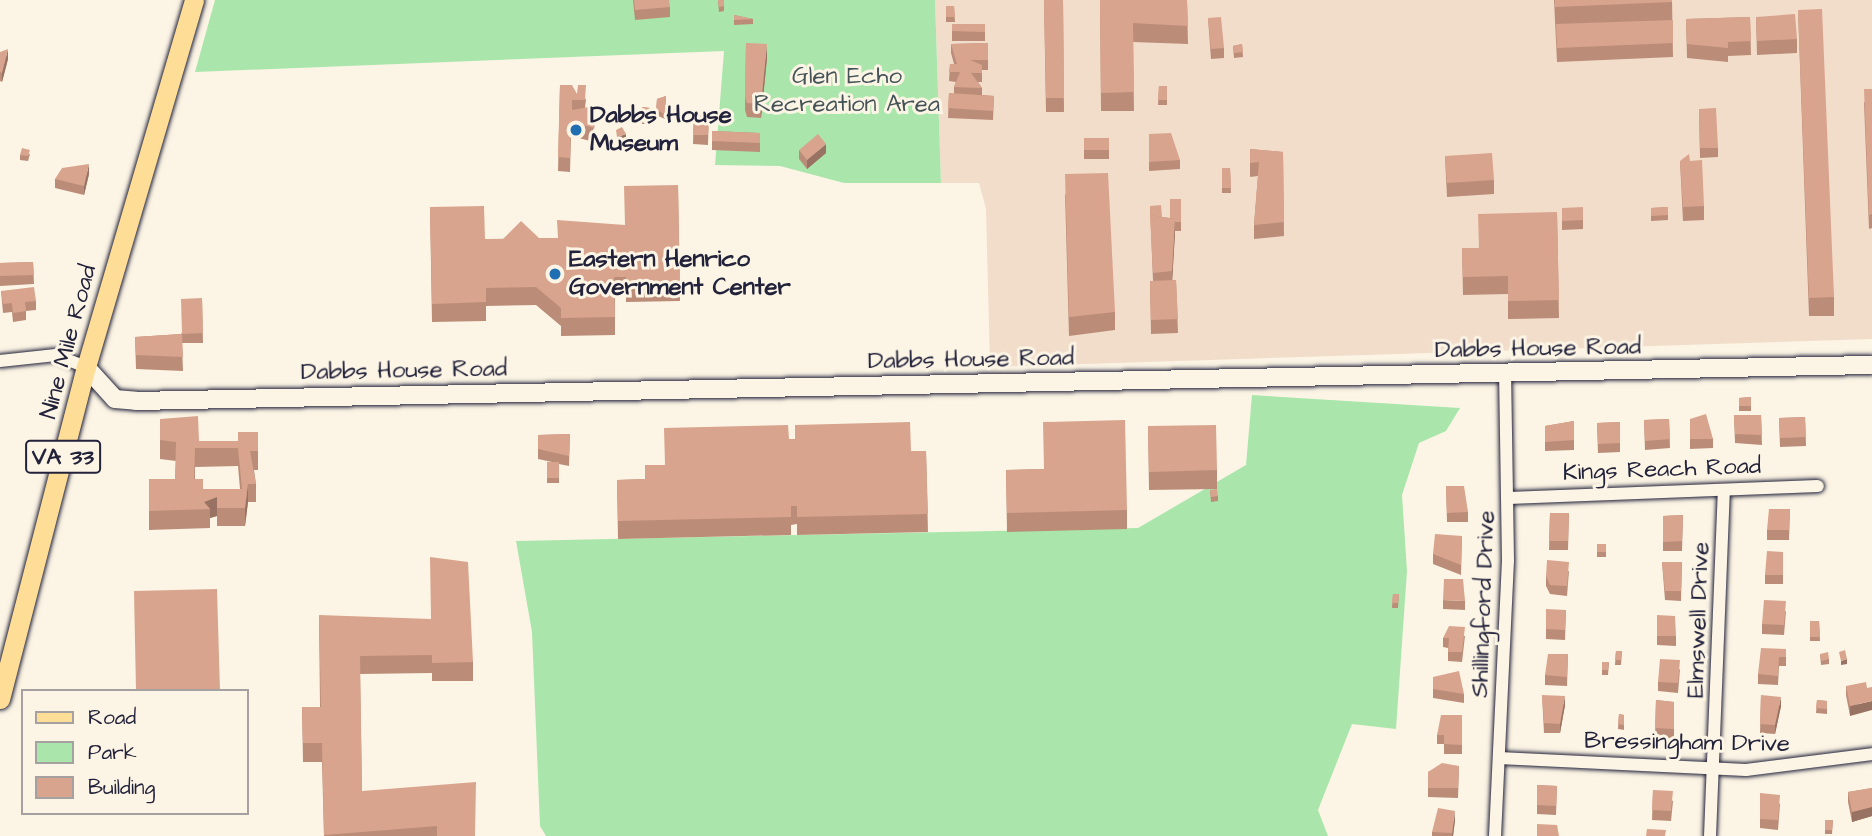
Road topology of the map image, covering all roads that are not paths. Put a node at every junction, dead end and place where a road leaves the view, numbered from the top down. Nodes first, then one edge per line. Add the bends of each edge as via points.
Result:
1 (194, 0) edge
2 (0, 361) edge
3 (1872, 365) edge
4 (86, 367) junction
5 (1505, 373) junction
6 (1818, 486) dead end
7 (1724, 490) junction
8 (1508, 498) junction
9 (0, 699) edge
10 (1872, 754) edge
11 (1499, 758) junction
12 (1714, 769) junction
13 (1495, 836) edge
14 (1710, 836) edge

1 - 4 main road, Nine Mile Road / VA 33
2 - 4 street via 56,355
3 - 5 street, Dabbs House Road
4 - 5 street, Dabbs House Road via 115,399 136,401
4 - 9 main road, Nine Mile Road / VA 33
5 - 8 street, Shillingford Drive
6 - 7 street, Kings Reach Road
7 - 8 street, Kings Reach Road
7 - 12 street, Elmswell Drive
8 - 11 street, Shillingford Drive
10 - 12 street, Bressingham Drive via 1775,769
11 - 12 street, Bressingham Drive
11 - 13 street, Shillingford Drive
12 - 14 street, Elmswell Drive

